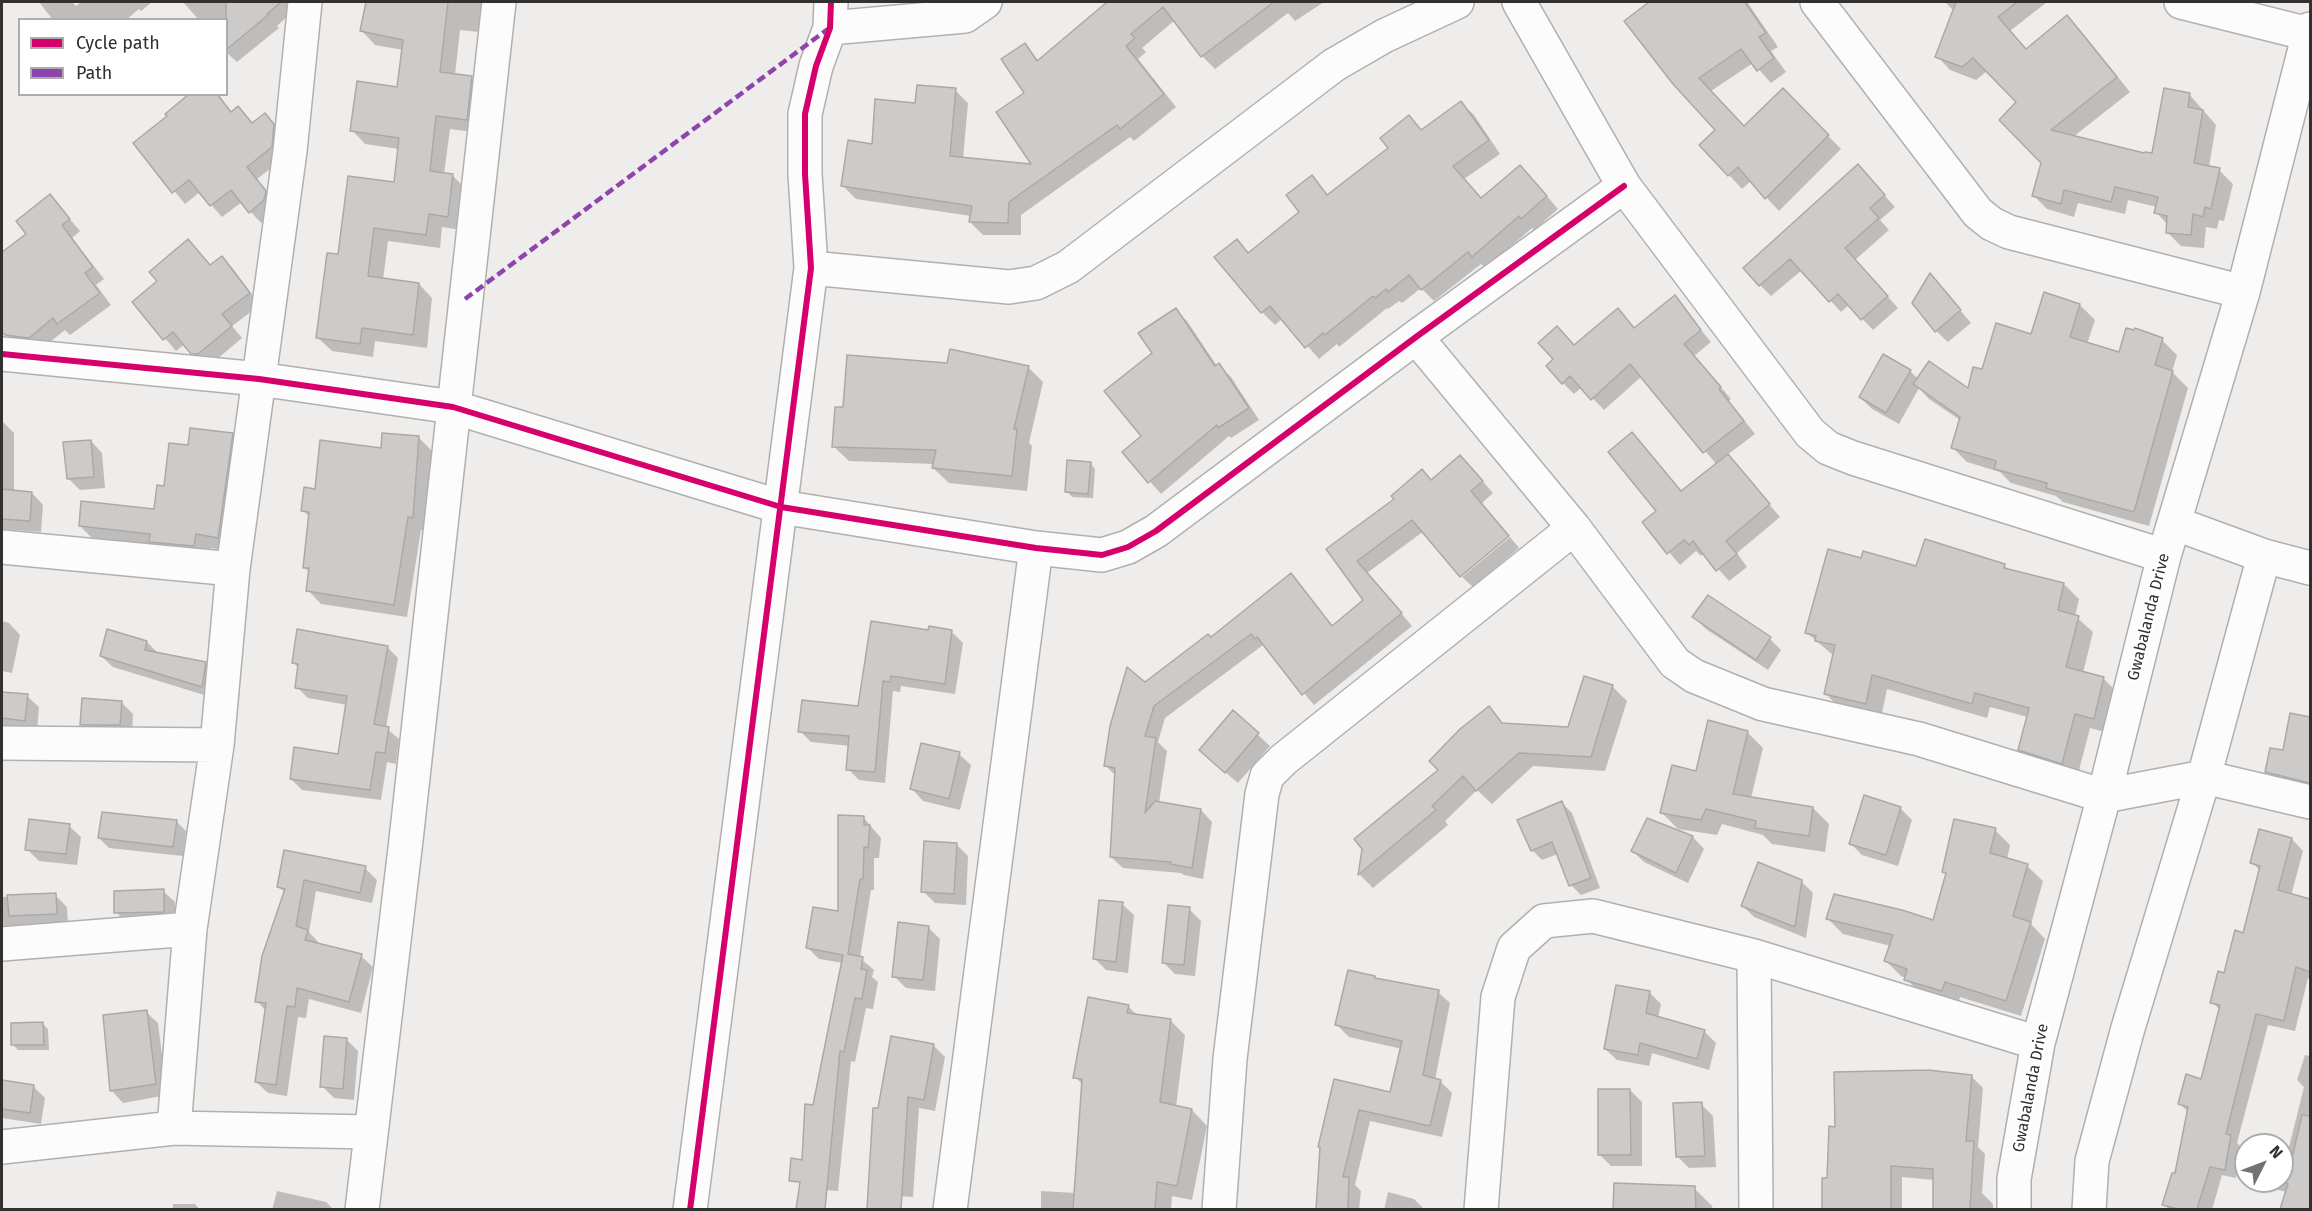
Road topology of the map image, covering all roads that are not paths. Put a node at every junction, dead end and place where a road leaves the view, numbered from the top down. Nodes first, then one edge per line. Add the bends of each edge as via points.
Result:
1 (305, 2) edge
2 (499, 2) edge
3 (985, 2) edge
4 (1457, 2) edge
5 (1519, 2) edge
6 (1817, 2) edge
7 (2181, 2) edge
8 (830, 15) edge
9 (2310, 32) edge
10 (1624, 186) junction
11 (811, 268) junction
12 (2243, 292) junction
13 (1416, 337) junction
14 (2, 354) edge
15 (259, 379) junction
16 (453, 407) junction
17 (781, 507) junction
18 (2174, 523) junction
19 (1574, 528) junction
20 (2, 547) edge
21 (1036, 548) junction
22 (2164, 556) junction
23 (2264, 556) junction
24 (2310, 568) edge
25 (233, 569) junction
26 (2, 743) edge
27 (217, 745) junction
28 (2204, 777) junction
29 (2104, 796) junction
30 (2310, 802) edge
31 (190, 929) junction
32 (2, 944) edge
33 (1754, 956) junction
34 (2038, 1043) junction
35 (174, 1128) junction
36 (369, 1132) junction
37 (2, 1147) edge
38 (362, 1209) edge
39 (690, 1209) edge
40 (950, 1209) edge
41 (1219, 1209) edge
42 (1481, 1209) edge
43 (1756, 1209) edge
44 (2014, 1209) edge
45 (2089, 1209) edge

1 - 15 street via 290,151
2 - 16 street
3 - 8 street via 965,16
4 - 11 street via 1384,36 1334,66 1068,267 1036,282 1009,287
5 - 10 street
6 - 12 street via 1978,213 1992,224 2009,232
7 - 9 street
8 - 11 street via 805,114
9 - 12 street, Gwabalanda Drive
10 - 13 street
10 - 22 street via 1810,433 1828,448
11 - 17 street
12 - 18 street, Gwabalanda Drive
13 - 19 street
13 - 21 street via 1128,548 1102,555
14 - 15 street
15 - 16 street
15 - 25 street
16 - 17 street
16 - 36 street via 406,840
17 - 21 street
17 - 39 street
18 - 22 street, Gwabalanda Drive
18 - 23 street
19 - 29 street via 1675,663 1694,676 1763,704 1919,739
19 - 41 street via 1267,776 1230,1059
20 - 25 street
21 - 40 street
22 - 29 street, Gwabalanda Drive
23 - 24 street
23 - 28 street
25 - 27 street
26 - 27 street
27 - 31 street
28 - 29 street
28 - 30 street
28 - 45 street via 2092,1161
29 - 34 street, Gwabalanda Drive
31 - 32 street
31 - 35 street
33 - 34 street
33 - 42 street via 1593,916 1544,921 1515,948 1498,997
33 - 43 street
34 - 44 street, Gwabalanda Drive via 2014,1179
35 - 36 street
35 - 37 street
36 - 38 street

